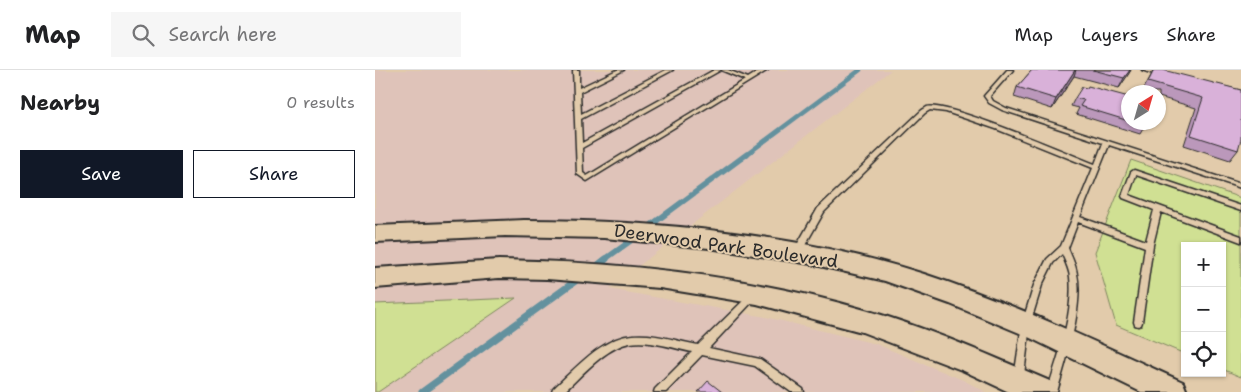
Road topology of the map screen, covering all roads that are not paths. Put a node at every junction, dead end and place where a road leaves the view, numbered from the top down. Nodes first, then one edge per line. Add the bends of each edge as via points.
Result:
1 (576, 70) edge
2 (621, 70) edge
3 (670, 70) edge
4 (718, 70) edge
5 (723, 70) edge
6 (765, 70) edge
7 (1010, 70) edge
8 (1145, 70) edge
9 (1171, 78) edge
10 (749, 80) junction
11 (577, 91) junction
12 (578, 118) junction
13 (1107, 142) junction
14 (579, 147) junction
15 (1096, 167) junction
16 (1241, 186) edge
17 (1157, 209) junction
18 (1241, 209) edge
19 (1075, 218) junction
20 (375, 234) edge
21 (1241, 239) edge
22 (1149, 245) junction
23 (1064, 248) junction
24 (797, 252) junction
25 (375, 278) edge
26 (757, 294) junction
27 (1138, 322) dead end
28 (1026, 324) junction
29 (1066, 342) junction
30 (700, 351) junction
31 (1025, 389) edge
32 (557, 392) edge
33 (659, 392) edge
34 (799, 392) edge
35 (1052, 392) edge
36 (1172, 392) edge

1 - 11 lane
2 - 11 lane
3 - 12 lane
4 - 14 lane
5 - 10 lane
6 - 10 lane
7 - 13 lane via 987,96 991,102
8 - 9 lane
10 - 14 lane via 587,179 580,174
11 - 12 lane
12 - 14 lane
13 - 15 lane
13 - 16 lane
15 - 19 lane
15 - 24 lane via 998,128 947,110 929,108 821,210
17 - 18 lane via 1125,196 1134,172
17 - 21 lane
17 - 22 lane
19 - 22 lane
19 - 23 lane
20 - 24 main road, Deerwood Park Boulevard via 484,228 570,228 655,233
22 - 27 lane
23 - 28 lane via 1050,261
23 - 29 lane via 1074,278
24 - 28 main road, Deerwood Park Boulevard via 903,278
25 - 26 main road via 499,269 603,273 660,278
26 - 30 lane
26 - 31 main road via 865,322 974,362
28 - 29 main road, Deerwood Park Boulevard
28 - 31 lane
29 - 35 lane
29 - 36 main road, Deerwood Park Boulevard
30 - 32 lane via 653,340 626,340 602,353
30 - 33 lane
30 - 34 lane via 757,362

